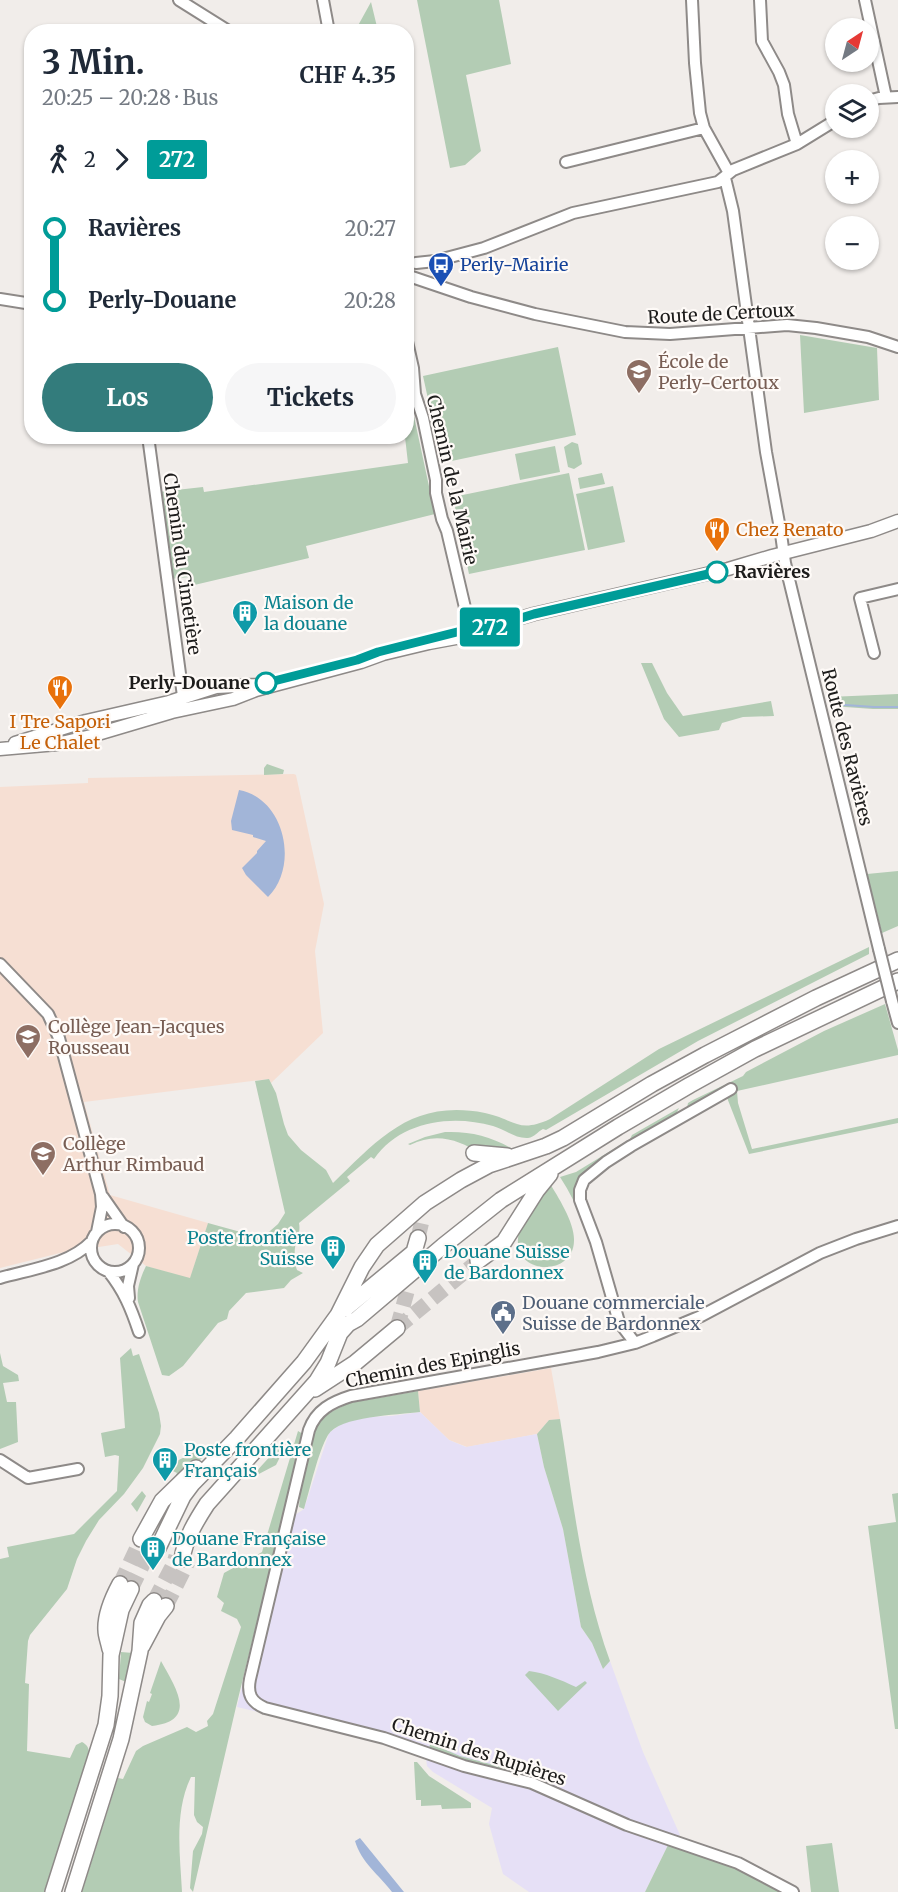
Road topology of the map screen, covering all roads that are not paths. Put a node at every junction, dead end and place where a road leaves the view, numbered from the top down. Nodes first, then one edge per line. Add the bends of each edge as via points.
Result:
1 (179, 0) edge
2 (324, 0) edge
3 (692, 0) edge
4 (760, 0) edge
5 (865, 0) edge
6 (217, 24) edge
7 (328, 24) edge
8 (898, 97) edge
9 (886, 98) junction
10 (879, 99) edge
11 (825, 127) edge
12 (704, 128) junction
13 (797, 144) junction
14 (566, 162) dead end
15 (727, 176) junction
16 (417, 264) dead end
17 (414, 278) edge
18 (0, 299) edge
19 (24, 303) edge
20 (749, 328) junction
21 (898, 347) edge
22 (414, 388) edge
23 (149, 444) edge
24 (896, 523) edge
25 (784, 553) junction
26 (898, 589) edge
27 (473, 630) junction
28 (874, 653) dead end
29 (183, 696) junction
30 (170, 707) junction
31 (101, 718) junction
32 (105, 732) junction
33 (898, 960) edge
34 (0, 964) edge
35 (898, 981) edge
36 (898, 1023) edge
37 (731, 1089) dead end
38 (474, 1153) dead end
39 (516, 1156) junction
40 (562, 1162) junction
41 (489, 1165) junction
42 (101, 1194) junction
43 (437, 1196) junction
44 (422, 1221) tunnel mouth
45 (898, 1226) edge
46 (124, 1227) junction
47 (95, 1237) junction
48 (418, 1238) tunnel mouth
49 (478, 1261) tunnel mouth
50 (133, 1264) junction
51 (108, 1271) junction
52 (412, 1272) junction
53 (0, 1278) edge
54 (407, 1292) tunnel mouth
55 (129, 1301) junction
56 (338, 1315) junction
57 (397, 1328) dead end
58 (140, 1332) dead end
59 (635, 1343) junction
60 (307, 1393) junction
61 (0, 1460) edge
62 (78, 1469) dead end
63 (182, 1559) tunnel mouth
64 (160, 1603) tunnel mouth
65 (111, 1655) junction
66 (251, 1698) joint
67 (53, 1892) edge
68 (73, 1892) edge
69 (793, 1892) edge

1 - 6 street
2 - 7 street
3 - 12 street, Route des Ravières
4 - 13 street via 762,41 784,85
5 - 9 street
8 - 9 street
9 - 10 street
11 - 13 street
12 - 14 street
12 - 15 street, Route des Ravières
13 - 15 street
15 - 16 street via 718,182 566,215 484,248
15 - 20 street, Route des Ravières
17 - 20 street, Route de Certoux via 503,306 626,333
18 - 19 street
20 - 21 street, Route de Certoux via 808,326
20 - 25 street, Route des Ravières
22 - 27 street, Chemin de la Mairie via 442,519
23 - 29 street, Chemin du Cimetière
24 - 25 main road
25 - 27 main road
25 - 36 street, Route des Ravières, bridge
26 - 28 street via 860,598
27 - 29 main road via 257,685 216,687
27 - 30 main road via 472,634 456,639 379,655 233,699
29 - 30 main road
30 - 31 main road
30 - 32 main road via 152,719
31 - 32 main road
31 - 32 main road via 40,740 57,744
33 - 39 highway via 705,1054 563,1138
34 - 42 street via 40,1004 54,1025
35 - 40 highway via 756,1049
37 - 59 street via 631,1146 581,1184 580,1200 619,1322
38 - 39 highway
39 - 41 highway
40 - 49 highway via 537,1190 504,1242
40 - 52 highway via 478,1218
41 - 43 highway
41 - 56 highway via 463,1168 441,1181 374,1238 334,1305 287,1371 158,1507 150,1544 165,1515 286,1385
42 - 46 street
42 - 47 street
43 - 44 highway via 425,1209
43 - 56 highway via 377,1245
45 - 59 street, Chemin des Epinglis via 820,1253 701,1316
46 - 47 street via 109,1225
46 - 50 street via 138,1244
47 - 51 street via 93,1259
47 - 53 street via 80,1253 69,1258
48 - 56 highway via 414,1252
50 - 51 street via 119,1272
50 - 55 street
51 - 55 street
52 - 54 highway
52 - 60 highway via 344,1329 324,1370
55 - 58 street
57 - 60 highway via 355,1363
59 - 66 street, Chemin des Epinglis via 351,1396 321,1411 309,1430 287,1520 250,1679
60 - 63 highway via 214,1495 194,1525 192,1552
61 - 62 street via 28,1479
64 - 68 highway via 158,1616 140,1644 123,1733
65 - 65 highway via 105,1630 108,1612 129,1588
65 - 67 highway via 108,1714
66 - 69 street, Chemin des Rupières via 272,1710 363,1732 464,1766 532,1783 627,1825 738,1863

